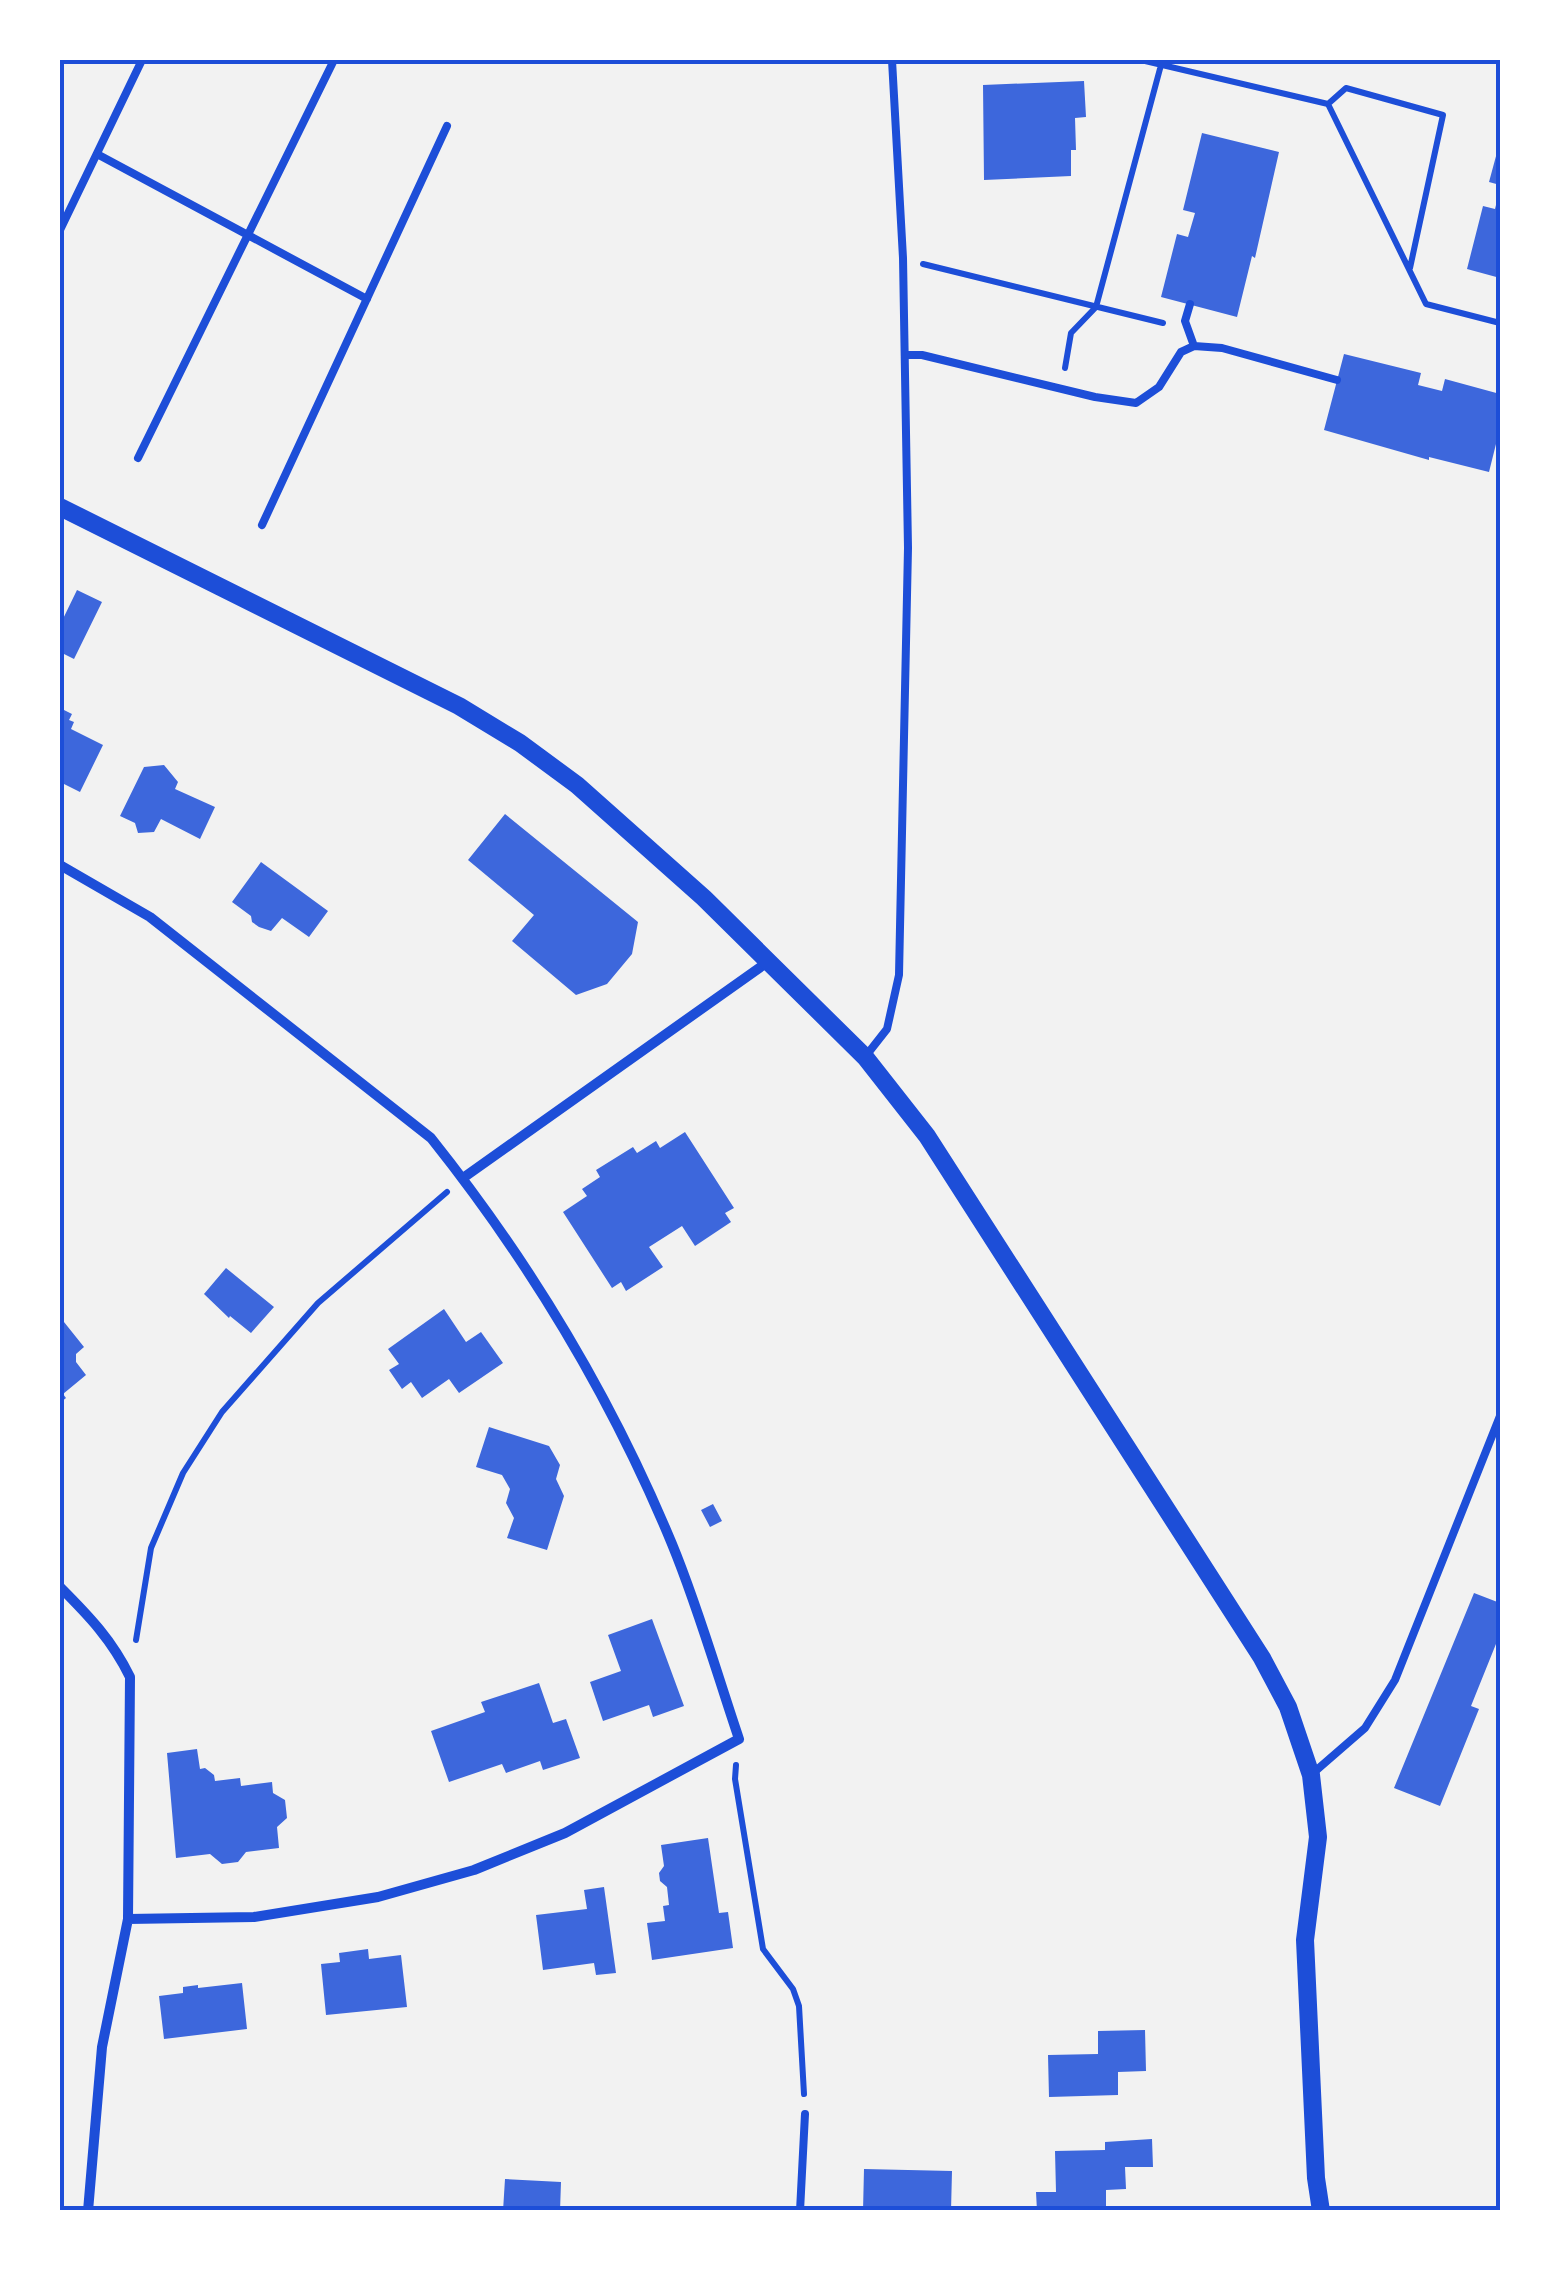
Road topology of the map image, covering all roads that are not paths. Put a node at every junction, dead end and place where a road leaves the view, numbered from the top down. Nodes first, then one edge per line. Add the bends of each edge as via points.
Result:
1 (142, 60) edge
2 (334, 60) edge
3 (892, 60) edge
4 (447, 126) dead end
5 (97, 154) junction
6 (60, 230) edge
7 (248, 235) junction
8 (367, 299) junction
9 (1190, 304) dead end
10 (1194, 346) junction
11 (905, 355) junction
12 (1338, 380) dead end
13 (138, 458) dead end
14 (60, 507) edge
15 (262, 525) dead end
16 (60, 865) edge
17 (770, 961) junction
18 (865, 1057) junction
19 (463, 1178) junction
20 (1500, 1416) edge
21 (1490, 1447) junction
22 (1500, 1450) edge
23 (60, 1588) edge
24 (1311, 1776) junction
25 (128, 1918) junction
26 (805, 2114) road end
27 (88, 2211) edge
28 (800, 2211) edge
29 (1320, 2211) edge

1 - 5 lane
2 - 7 lane
3 - 11 lane
4 - 8 lane
5 - 6 lane
5 - 7 lane
7 - 8 lane
7 - 13 lane
8 - 15 lane
9 - 10 lane via 1186,321
10 - 11 lane via 1136,403
10 - 12 lane
11 - 18 lane via 900,975 887,1029
14 - 17 street via 442,696 520,743 642,841
16 - 19 street via 150,916 431,1138
17 - 18 street
17 - 19 street
18 - 24 street via 988,1226 1262,1658 1288,1707
19 - 25 street via 546,1299 609,1412 672,1545 739,1739 565,1833 474,1870 378,1898 254,1916
20 - 21 lane
21 - 22 lane
21 - 24 lane via 1395,1680 1366,1728
23 - 25 street via 100,1626 130,1677
24 - 29 street via 1318,1837 1305,1940
25 - 27 street via 102,2047
26 - 28 lane

